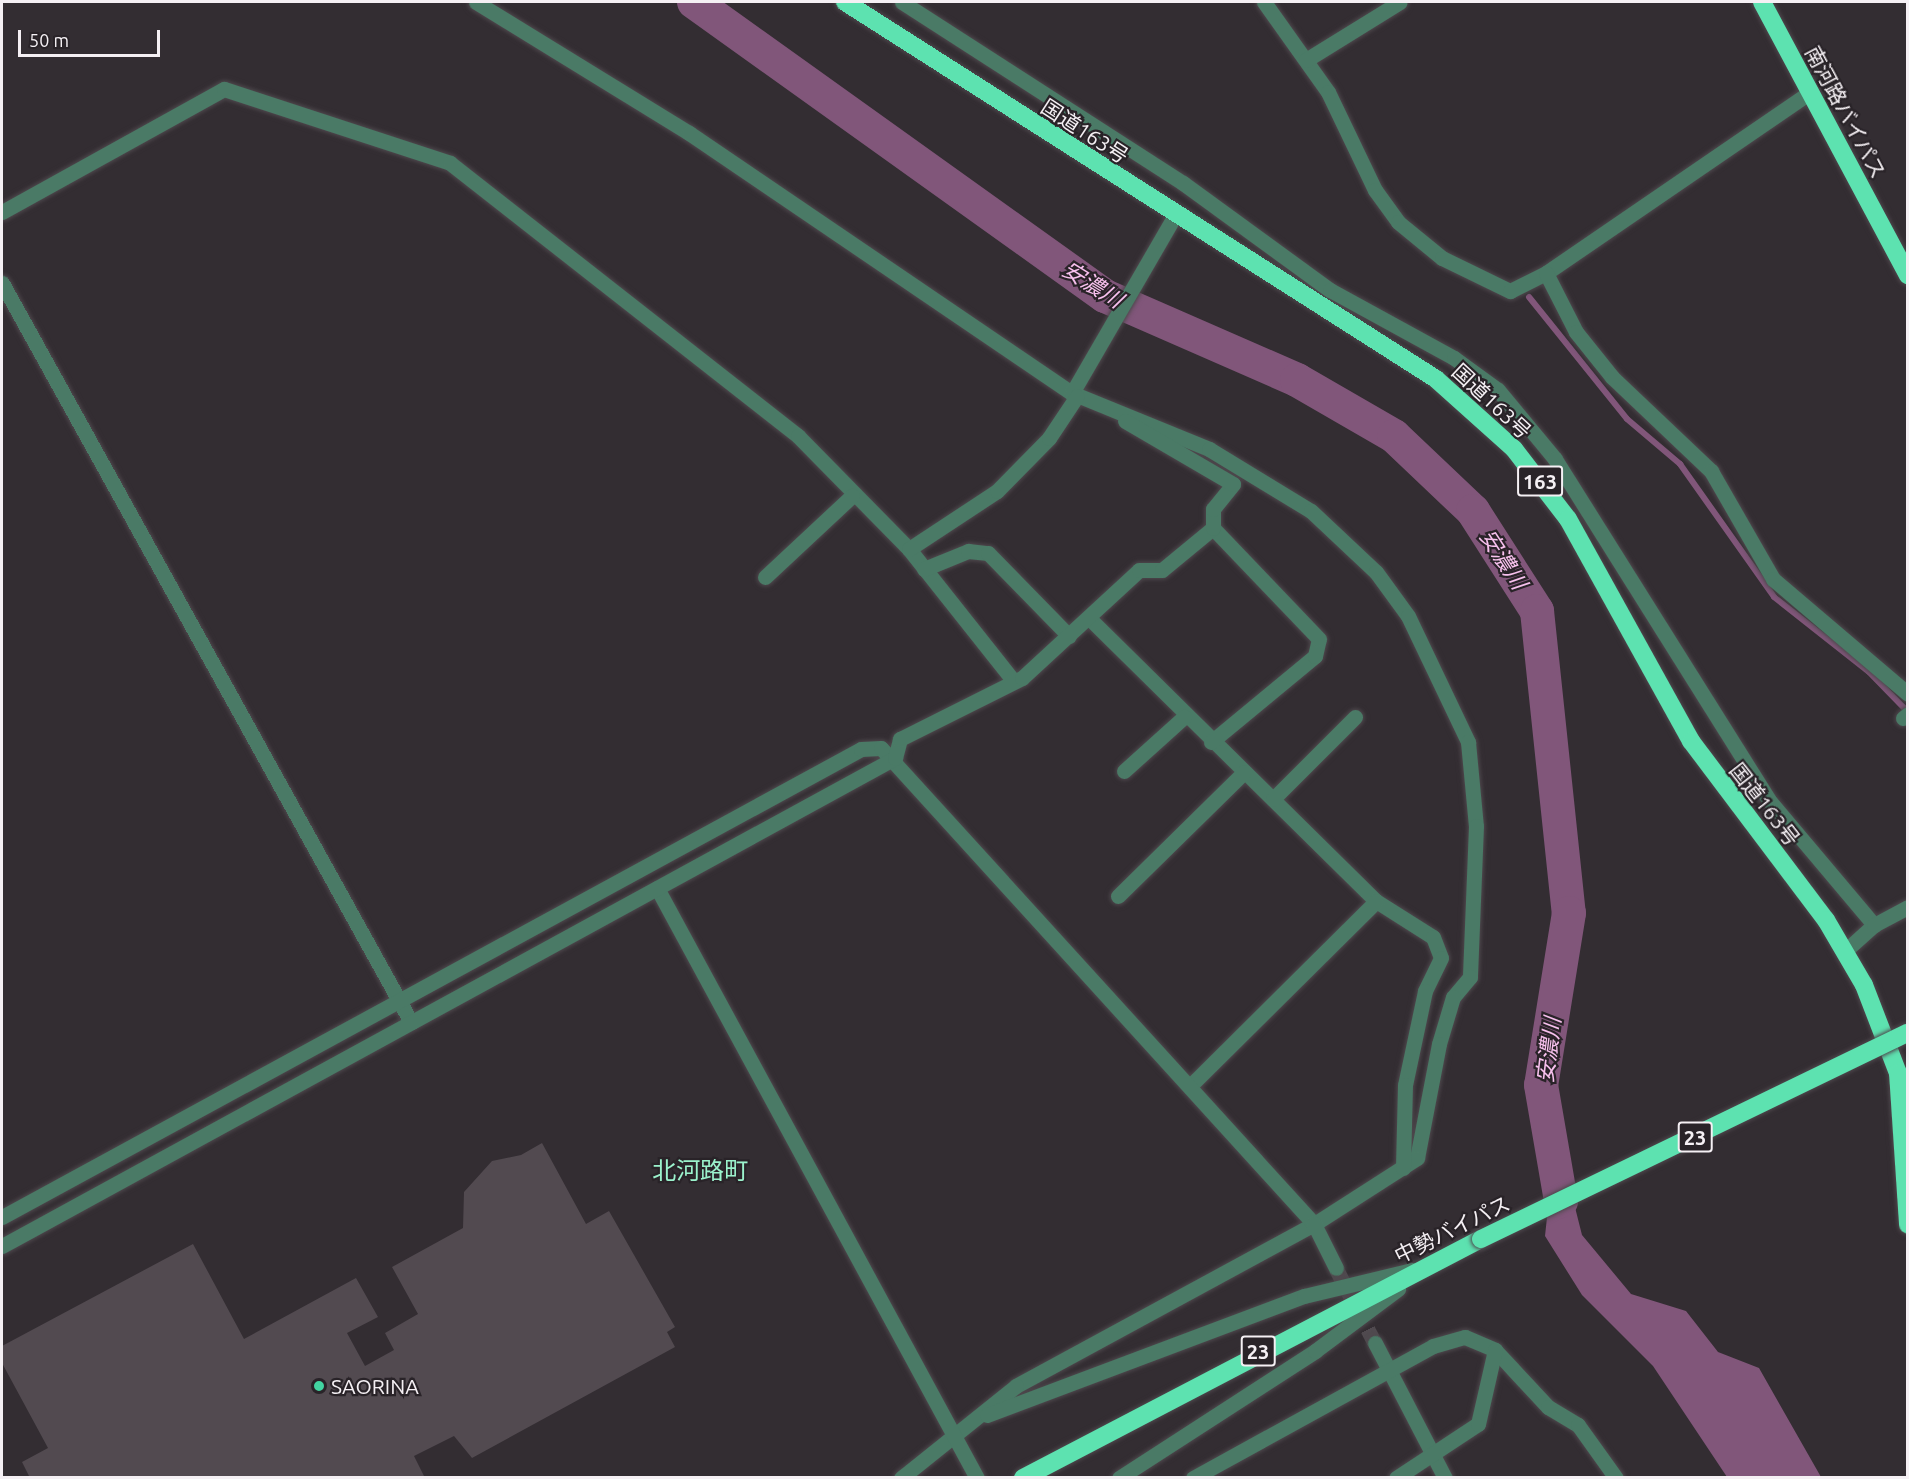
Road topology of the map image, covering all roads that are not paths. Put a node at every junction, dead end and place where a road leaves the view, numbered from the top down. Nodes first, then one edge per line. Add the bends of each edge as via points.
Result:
1 (476, 2) edge
2 (845, 2) edge
3 (902, 2) edge
4 (1264, 2) edge
5 (1400, 2) edge
6 (1762, 2) edge
7 (1306, 60) junction
8 (1809, 93) junction
9 (2, 212) edge
10 (1174, 215) junction
11 (1546, 273) junction
12 (1908, 276) edge
13 (2, 283) edge
14 (1075, 392) junction
15 (1109, 411) junction
16 (852, 496) junction
17 (1213, 528) junction
18 (909, 549) junction
19 (924, 569) junction
20 (765, 577) dead end
21 (1089, 618) junction
22 (1069, 636) junction
23 (1012, 679) junction
24 (1908, 694) edge
25 (1184, 717) junction
26 (1355, 717) dead end
27 (1211, 742) junction
28 (895, 758) junction
29 (1124, 771) dead end
30 (1244, 772) junction
31 (1273, 799) junction
32 (657, 888) junction
33 (1118, 896) dead end
34 (1376, 901) junction
35 (1908, 907) edge
36 (1874, 925) junction
37 (1845, 951) junction
38 (400, 1001) junction
39 (411, 1022) junction
40 (1908, 1033) edge
41 (1190, 1086) junction
42 (1403, 1168) junction
43 (2, 1217) edge
44 (1314, 1224) junction
45 (1908, 1225) edge
46 (2, 1246) edge
47 (1429, 1266) junction
48 (1336, 1268) tunnel mouth
49 (1376, 1343) tunnel mouth
50 (1495, 1350) junction
51 (1389, 1370) junction
52 (978, 1418) junction
53 (956, 1432) junction
54 (1433, 1455) junction
55 (1031, 1473) edge
56 (901, 1478) edge
57 (976, 1478) edge
58 (1119, 1478) edge
59 (1192, 1478) edge
60 (1396, 1478) edge
61 (1445, 1478) edge
62 (1616, 1478) edge

1 - 14 street via 707,146
2 - 10 highway, 国道163号 / 163
3 - 36 street via 1183,183 1330,290 1454,358 1498,390 1555,459 1768,799
4 - 7 street
5 - 7 street
6 - 8 highway, 南河路バイパス
7 - 11 street via 1328,92 1374,190 1411,235 1442,258 1510,291
8 - 11 street
8 - 12 highway, 南河路バイパス
9 - 16 street via 225,89 439,159 798,436
10 - 14 street
10 - 37 highway, 国道163号 / 163 via 1436,379 1514,449 1568,519 1714,775 1804,889
11 - 24 street via 1564,313 1599,362 1711,471 1773,579
13 - 38 street
14 - 15 street
14 - 18 street via 1049,438 998,491
15 - 17 street via 1233,484 1213,508
15 - 42 street via 1138,417 1209,449 1311,511 1342,538 1408,616 1460,719 1476,792 1470,977 1454,997 1439,1044 1417,1158
16 - 18 street
16 - 20 street
17 - 21 street via 1162,570 1139,570
17 - 27 street via 1319,639 1315,657
18 - 19 street
19 - 22 street via 968,551 987,553
19 - 23 street
21 - 22 street
21 - 25 street
22 - 23 street via 1022,678
23 - 28 street via 900,739
25 - 27 street
25 - 29 street
26 - 31 street
27 - 30 street
28 - 32 street
28 - 38 street via 881,748 861,749
28 - 41 street
30 - 31 street
30 - 33 street
31 - 34 street
32 - 39 street
32 - 53 street
34 - 41 street
34 - 42 street via 1433,937 1441,958 1425,991 1405,1085
35 - 36 street
36 - 37 street
37 - 45 highway, 国道163号 / 163 via 1878,1016 1898,1073
38 - 39 street
38 - 43 street
39 - 46 street
40 - 47 highway, 中勢バイパス / 23, bridge
41 - 44 street
42 - 44 street
44 - 48 street
44 - 52 street via 1016,1386
47 - 52 street via 1304,1296
47 - 55 highway, 中勢バイパス / 23
47 - 58 street via 1315,1351
49 - 51 street
50 - 51 street via 1465,1337 1433,1346
50 - 54 street via 1478,1424
50 - 62 street via 1548,1407 1578,1425
51 - 54 street
51 - 59 street
52 - 53 street
53 - 56 street
53 - 57 street
54 - 60 street
54 - 61 street

